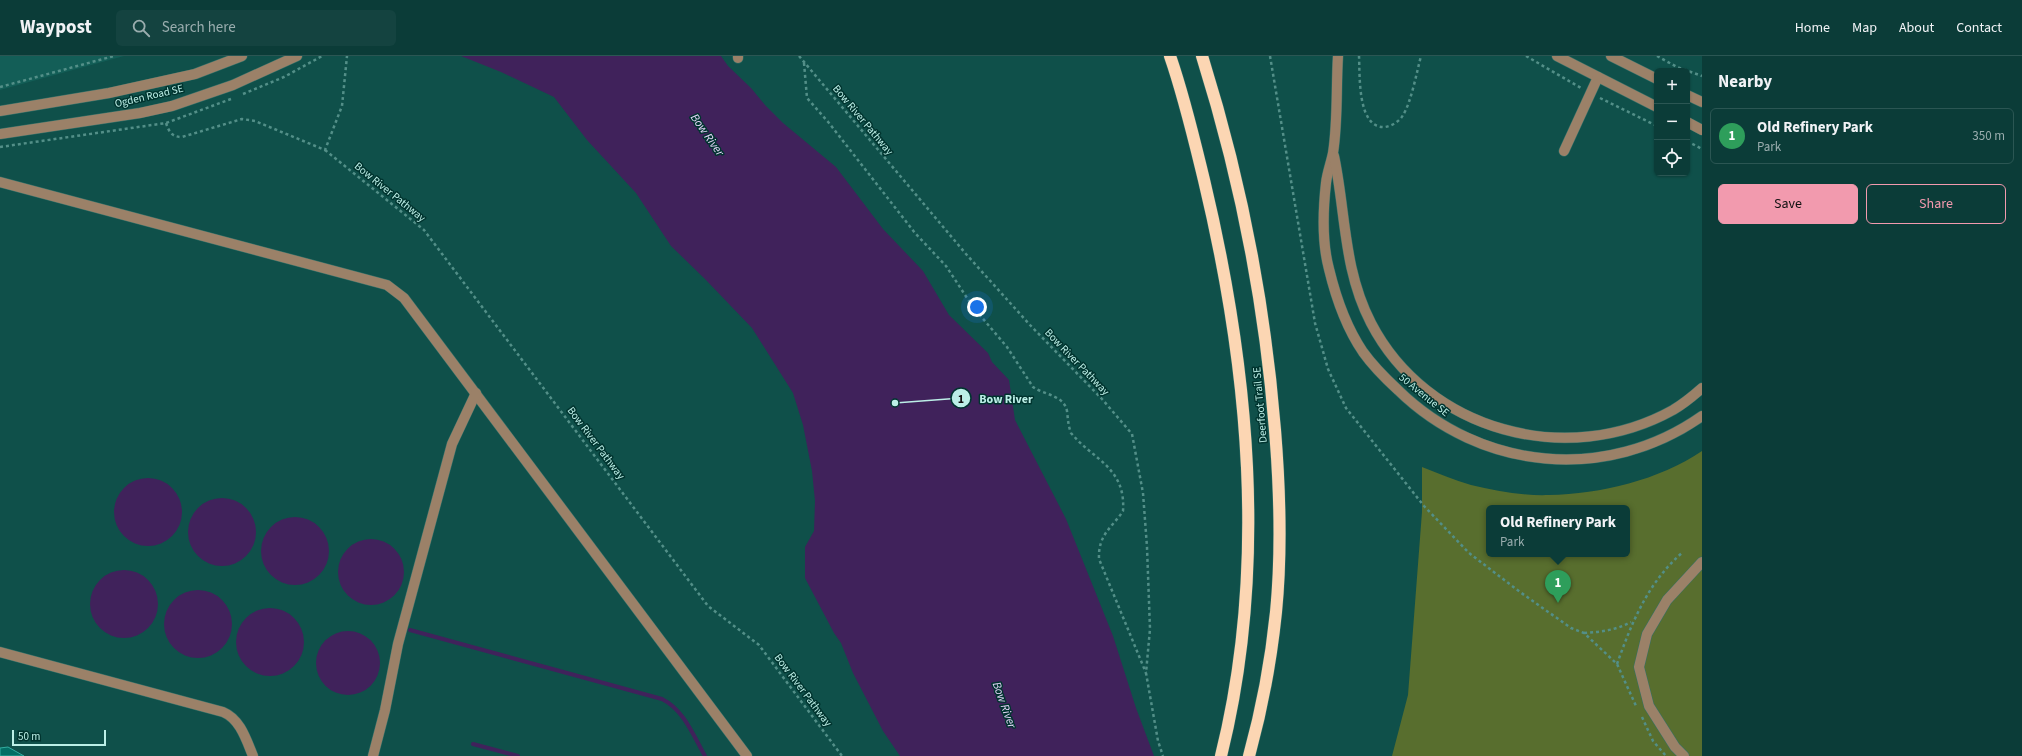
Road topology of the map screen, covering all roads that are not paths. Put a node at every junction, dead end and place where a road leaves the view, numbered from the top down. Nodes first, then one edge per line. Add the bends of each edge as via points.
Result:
1 (242, 56) edge
2 (297, 56) edge
3 (1170, 56) edge
4 (1202, 56) edge
5 (1338, 56) edge
6 (1557, 56) edge
7 (1611, 56) edge
8 (1598, 77) junction
9 (1654, 78) edge
10 (1690, 96) edge
11 (1702, 102) edge
12 (1654, 105) edge
13 (0, 111) edge
14 (0, 134) edge
15 (1564, 151) dead end
16 (1333, 152) junction
17 (0, 182) edge
18 (1702, 388) edge
19 (476, 393) junction
20 (1702, 416) edge
21 (1702, 562) edge
22 (0, 652) edge
23 (253, 756) edge
24 (372, 756) edge
25 (746, 756) edge
26 (1221, 756) edge
27 (1249, 756) edge
28 (1684, 756) edge

1 - 13 street, Ogden Road SE via 195,74 109,93
2 - 14 street, Ogden Road SE via 233,85 159,108
3 - 26 highway, Deerfoot Trail SE via 1213,217 1232,318 1243,404 1249,519 1245,610 1228,728
4 - 27 highway, Deerfoot Trail SE via 1228,152 1259,296 1273,401 1279,477 1280,526 1276,612 1261,707
5 - 16 street, 50 Avenue SE
6 - 8 street
7 - 9 street
8 - 12 street
8 - 15 street
10 - 11 street
16 - 18 street, 50 Avenue SE via 1348,262 1360,300 1371,323 1384,345 1408,374 1427,391 1459,412 1480,423 1515,432 1580,437 1626,429 1650,420 1674,409
16 - 20 street, 50 Avenue SE via 1326,182 1324,221 1328,267 1338,301 1348,326 1378,372 1430,418 1460,435 1494,448 1561,460 1597,458 1632,450 1680,430
17 - 19 street via 387,285 404,298
19 - 24 street via 452,444 398,644 385,710
19 - 25 street
21 - 28 street via 1667,600 1647,634 1639,667 1649,706 1675,747
22 - 23 street via 222,712 239,726

